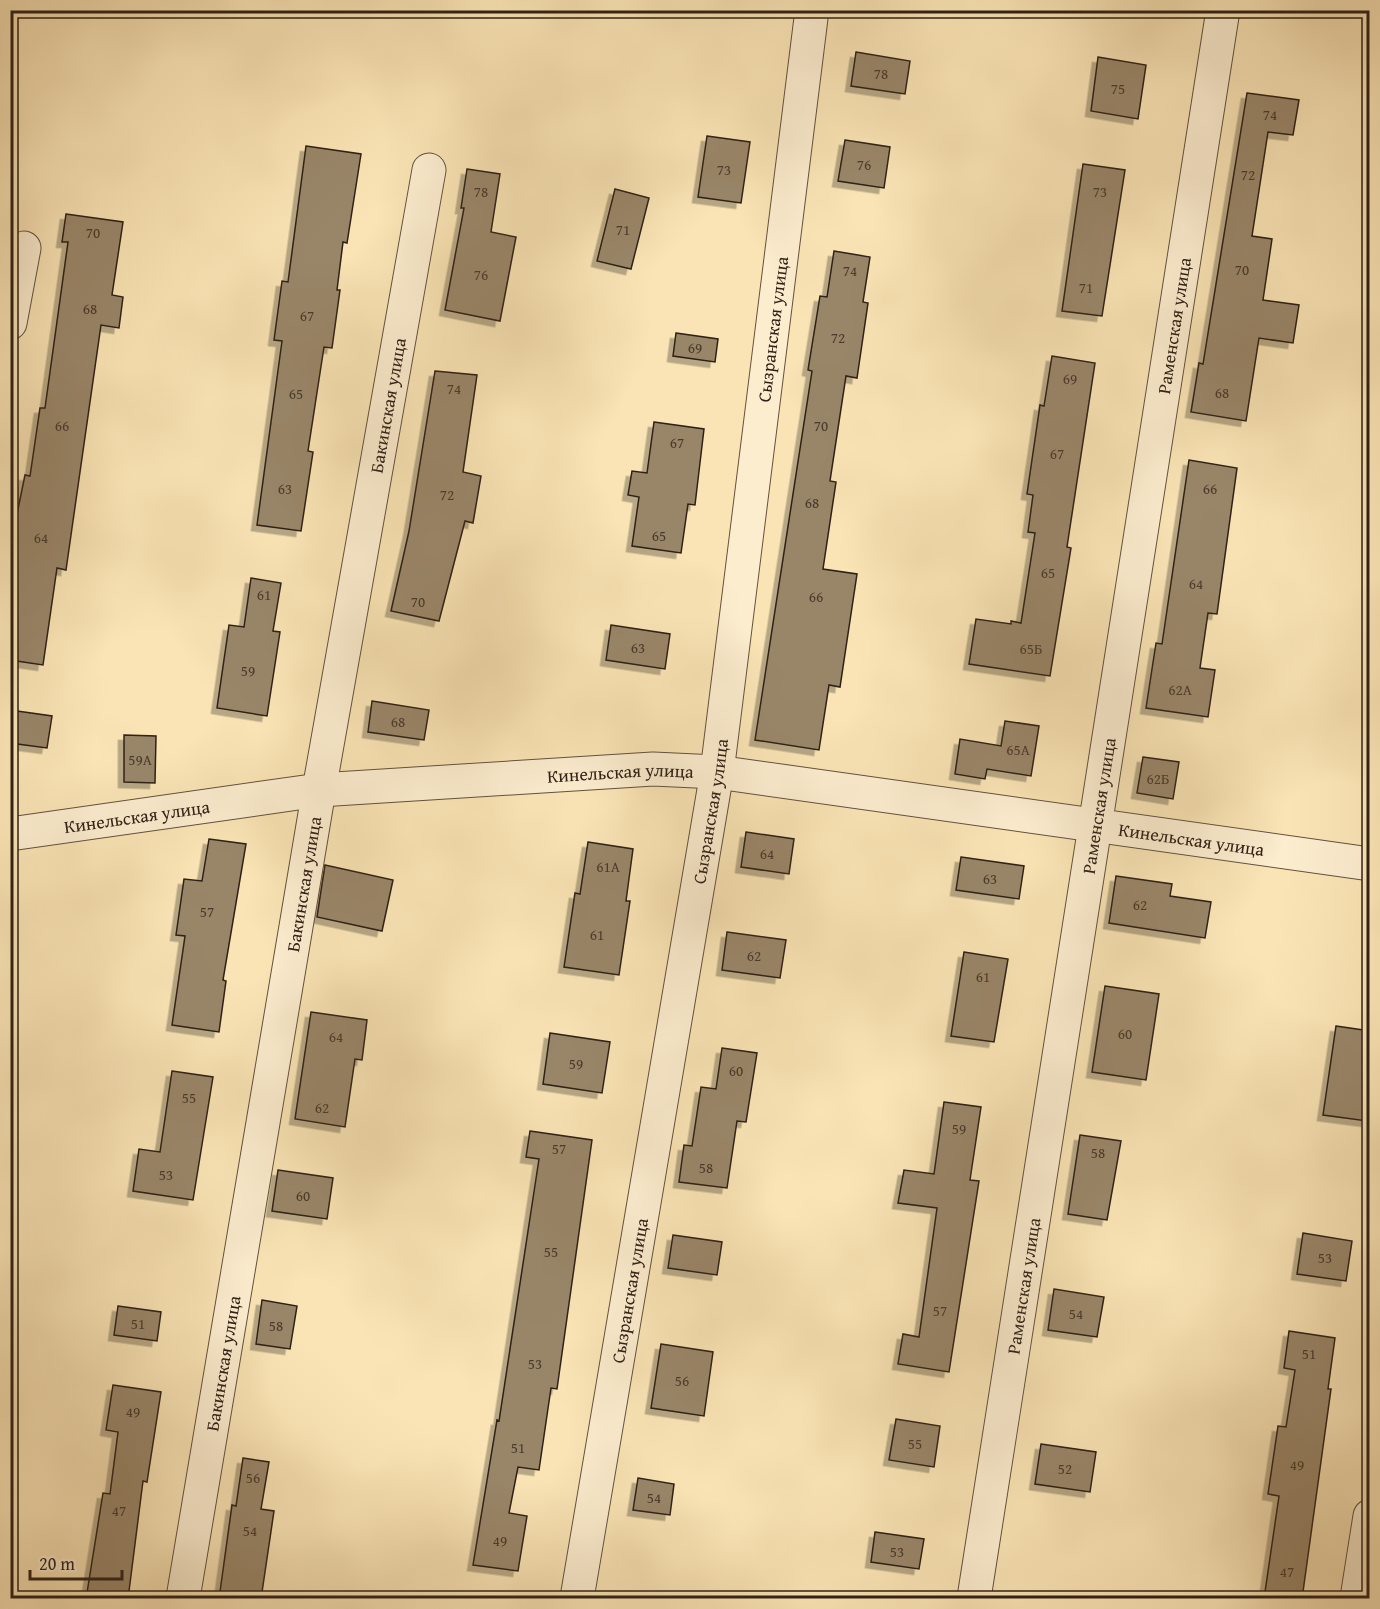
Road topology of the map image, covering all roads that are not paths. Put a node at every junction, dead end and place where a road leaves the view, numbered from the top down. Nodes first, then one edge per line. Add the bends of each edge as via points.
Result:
1 (1223, 10) edge
2 (811, 18) dead end
3 (429, 170) dead end
4 (24, 248) dead end
5 (10, 323) edge
6 (717, 772) junction
7 (319, 790) junction
8 (1094, 827) junction
9 (10, 834) edge
10 (1370, 864) edge
11 (1370, 1516) edge
12 (183, 1599) edge
13 (577, 1599) edge
14 (974, 1599) edge
15 (1357, 1599) edge

1 - 8 street, Раменская улица
2 - 6 street, Сызранская улица
3 - 7 street, Бакинская улица
4 - 5 street
6 - 7 street, Кинельская улица via 653,769
6 - 8 street, Кинельская улица
6 - 13 street, Сызранская улица
7 - 9 street, Кинельская улица
7 - 12 street, Бакинская улица
8 - 10 street, Кинельская улица
8 - 14 street, Раменская улица
11 - 15 street

